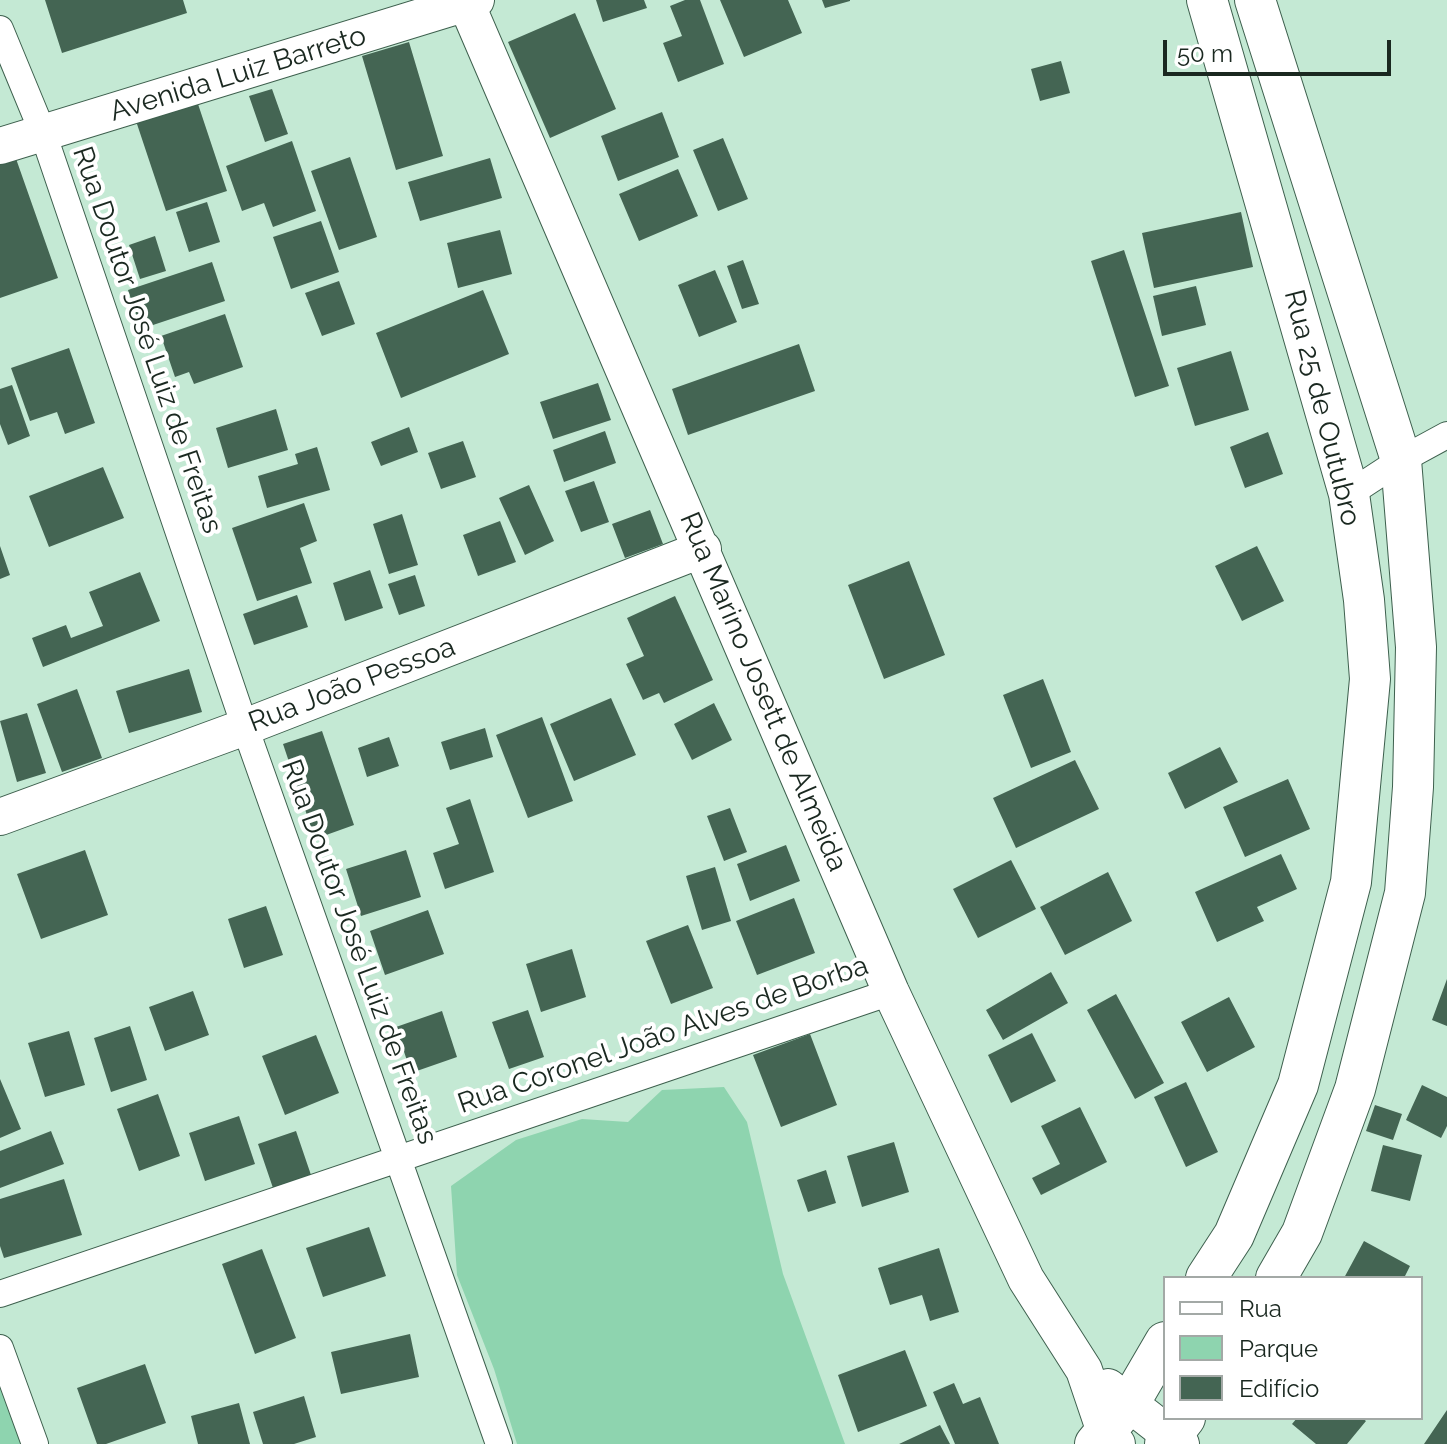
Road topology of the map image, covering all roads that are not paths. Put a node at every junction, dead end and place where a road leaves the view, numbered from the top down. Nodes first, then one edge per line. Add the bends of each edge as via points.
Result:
1 (1207, 0) edge
2 (1255, 0) edge
3 (471, 2) edge
4 (392, 13) edge
5 (0, 29) edge
6 (43, 133) junction
7 (0, 146) edge
8 (1447, 435) edge
9 (1401, 460) junction
10 (1349, 494) junction
11 (703, 549) junction
12 (245, 727) junction
13 (0, 817) edge
14 (1351, 882) junction
15 (1405, 893) junction
16 (891, 992) junction
17 (398, 1157) junction
18 (1207, 1276) edge
19 (1277, 1276) edge
20 (0, 1294) edge
21 (1163, 1345) edge
22 (0, 1348) edge
23 (1112, 1430) edge
24 (1176, 1436) edge
25 (35, 1444) edge
26 (499, 1444) edge

1 - 10 main road, Rua 25 de Outubro
2 - 9 main road, Rua 25 de Outubro
3 - 4 street, Avenida Luiz Barreto
3 - 11 street, Rua Marino Josett de Almeida
4 - 6 street, Avenida Luiz Barreto
5 - 6 street, Rua Doutor José Luiz de Freitas
6 - 7 street, Avenida Luiz Barreto
6 - 12 street, Rua Doutor José Luiz de Freitas
8 - 9 street
9 - 10 street
9 - 15 main road, Rua 25 de Outubro via 1416,647
10 - 14 main road, Rua 25 de Outubro via 1370,679
11 - 12 street, Rua João Pessoa
11 - 16 street, Rua Marino Josett de Almeida
12 - 13 street, Rua João Pessoa
12 - 17 street, Rua Doutor José Luiz de Freitas
14 - 15 main road
14 - 18 main road, Rua 25 de Outubro via 1298,1085 1234,1235
15 - 19 main road, Rua 25 de Outubro via 1355,1089 1302,1233
16 - 17 street, Rua Coronel João Alves de Borba
16 - 23 street, Rua Marino Josett de Almeida via 1026,1279 1084,1370
17 - 20 street, Rua Coronel João Alves de Borba
17 - 26 street, Rua Doutor José Luiz de Freitas
21 - 23 main road
22 - 25 street
23 - 24 street, Rua Marino Josett de Almeida

